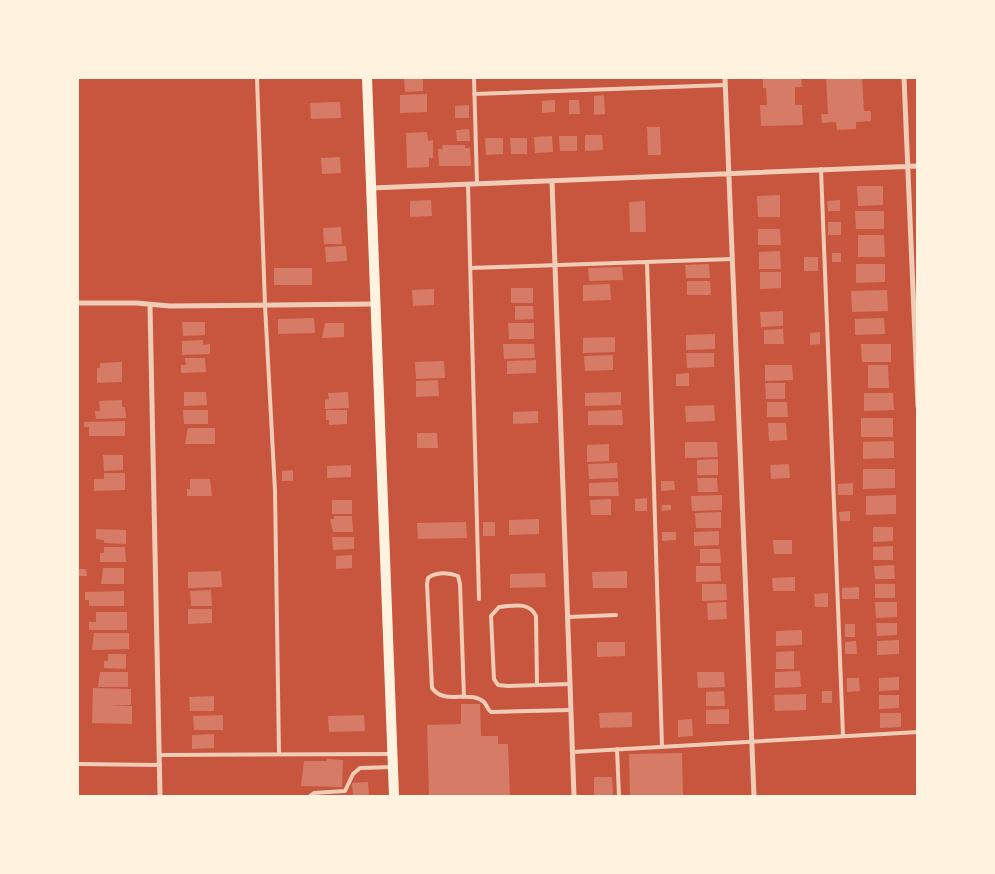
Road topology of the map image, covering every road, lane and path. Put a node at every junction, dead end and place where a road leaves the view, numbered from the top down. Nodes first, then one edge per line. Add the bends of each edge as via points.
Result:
1 (258, 78) edge
2 (367, 78) edge
3 (474, 78) edge
4 (725, 78) edge
5 (904, 78) edge
6 (725, 85) junction
7 (474, 94) junction
8 (908, 166) junction
9 (918, 166) edge
10 (821, 169) junction
11 (728, 173) junction
12 (552, 182) junction
13 (468, 184) junction
14 (477, 184) junction
15 (371, 188) junction
16 (732, 258) junction
17 (647, 262) junction
18 (555, 266) junction
19 (470, 268) junction
20 (78, 304) edge
21 (374, 304) junction
22 (150, 305) junction
23 (265, 305) junction
24 (918, 407) edge
25 (479, 599) dead end
26 (616, 615) dead end
27 (568, 617) junction
28 (570, 684) junction
29 (537, 685) junction
30 (464, 696) junction
31 (571, 710) junction
32 (918, 732) edge
33 (843, 736) junction
34 (750, 741) junction
35 (662, 746) junction
36 (617, 749) junction
37 (573, 752) junction
38 (279, 754) junction
39 (392, 754) junction
40 (159, 755) junction
41 (78, 764) edge
42 (160, 765) junction
43 (393, 767) junction
44 (346, 794) edge
45 (160, 796) edge
46 (310, 796) edge
47 (394, 796) edge
48 (574, 796) edge
49 (619, 796) edge
50 (754, 796) edge

1 - 23 lane
2 - 15 main road
3 - 7 lane
4 - 6 street
5 - 8 street
6 - 7 lane
6 - 11 street
7 - 14 lane
8 - 9 street
8 - 10 street
8 - 24 street
10 - 11 street
10 - 33 lane
11 - 12 street
11 - 16 street
12 - 14 street
12 - 18 street
13 - 14 street
13 - 15 street
13 - 19 lane
15 - 21 main road
16 - 17 lane
16 - 34 street
17 - 18 lane
17 - 35 lane
18 - 19 lane
18 - 27 street
19 - 25 lane
20 - 22 street
21 - 23 street
21 - 39 main road
22 - 23 street
22 - 40 street
23 - 38 lane via 275,491
26 - 27 lane
27 - 28 street
28 - 29 lane
28 - 31 street
29 - 29 lane via 498,685 494,679 491,616 499,607 527,606 533,609 536,616
30 - 30 lane via 458,576 433,574 427,584 432,688 443,697
30 - 31 lane via 486,702 491,712
31 - 37 street
32 - 33 lane
33 - 34 lane
34 - 35 lane
34 - 50 street
35 - 36 lane
36 - 37 lane
36 - 49 lane
37 - 48 street
38 - 39 lane
38 - 40 lane
39 - 43 main road
40 - 42 street
41 - 42 lane
42 - 45 street
43 - 44 lane via 360,768 353,774
43 - 47 main road
44 - 46 lane via 314,793

